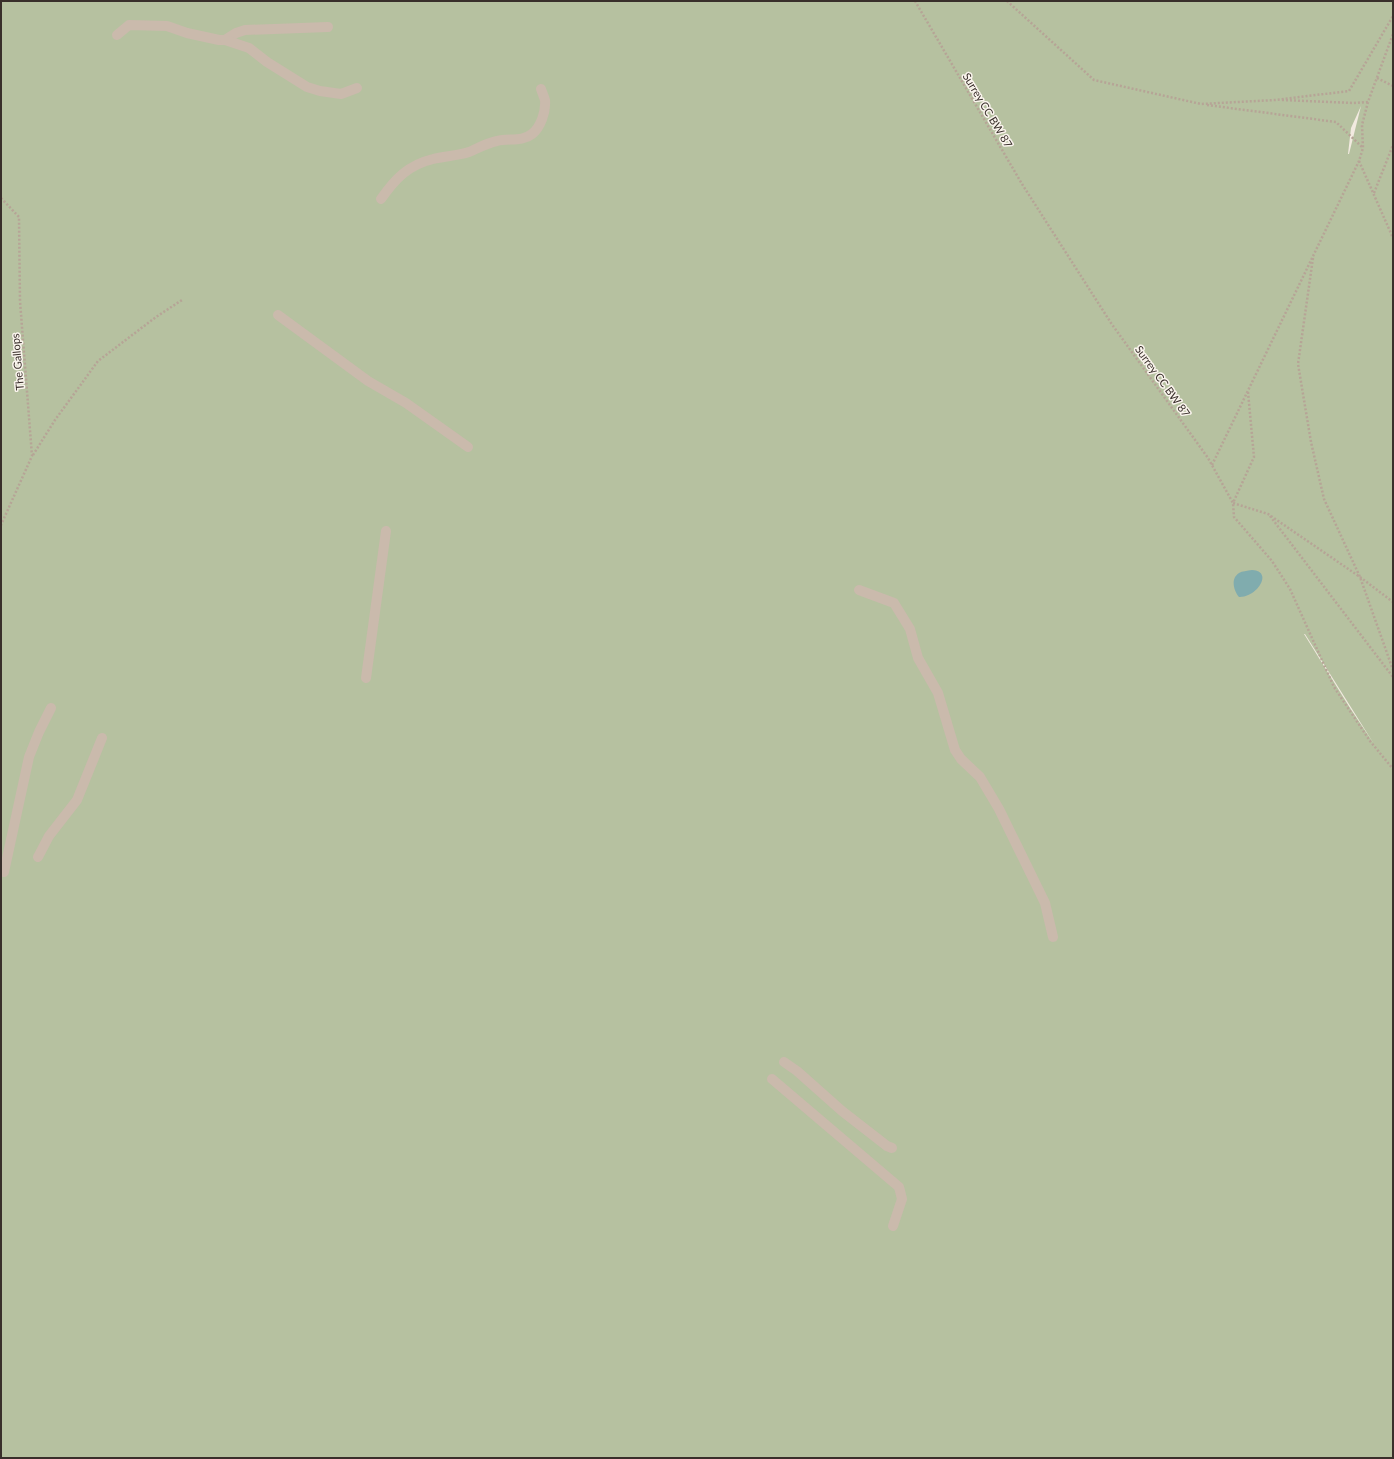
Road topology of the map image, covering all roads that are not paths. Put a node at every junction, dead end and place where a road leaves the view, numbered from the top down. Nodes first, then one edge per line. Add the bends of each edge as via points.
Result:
1 (328, 27) dead end
2 (116, 34) dead end
3 (225, 40) junction
4 (357, 88) dead end
5 (541, 89) dead end
6 (381, 199) dead end
7 (278, 316) dead end
8 (468, 447) dead end
9 (386, 530) dead end
10 (859, 590) dead end
11 (366, 678) dead end
12 (51, 708) dead end
13 (102, 738) dead end
14 (38, 857) dead end
15 (4, 872) dead end
16 (1053, 937) dead end
17 (784, 1062) dead end
18 (772, 1079) dead end
19 (892, 1148) dead end
20 (893, 1226) dead end

1 - 3 lane via 245,30
2 - 3 lane via 129,25 166,26 194,35
3 - 4 lane via 249,48 307,87 341,94
5 - 6 lane via 545,101 543,114 540,124 533,133 524,139 491,142 468,152 416,165 400,175
7 - 8 lane via 368,381 406,403
9 - 11 lane
10 - 16 lane via 894,603 910,629 918,658 938,693 955,750 980,777 999,809 1045,903
12 - 15 lane via 38,732 29,757
13 - 14 lane via 77,800 49,836
17 - 19 lane via 842,1111
18 - 20 lane via 899,1187 902,1199

